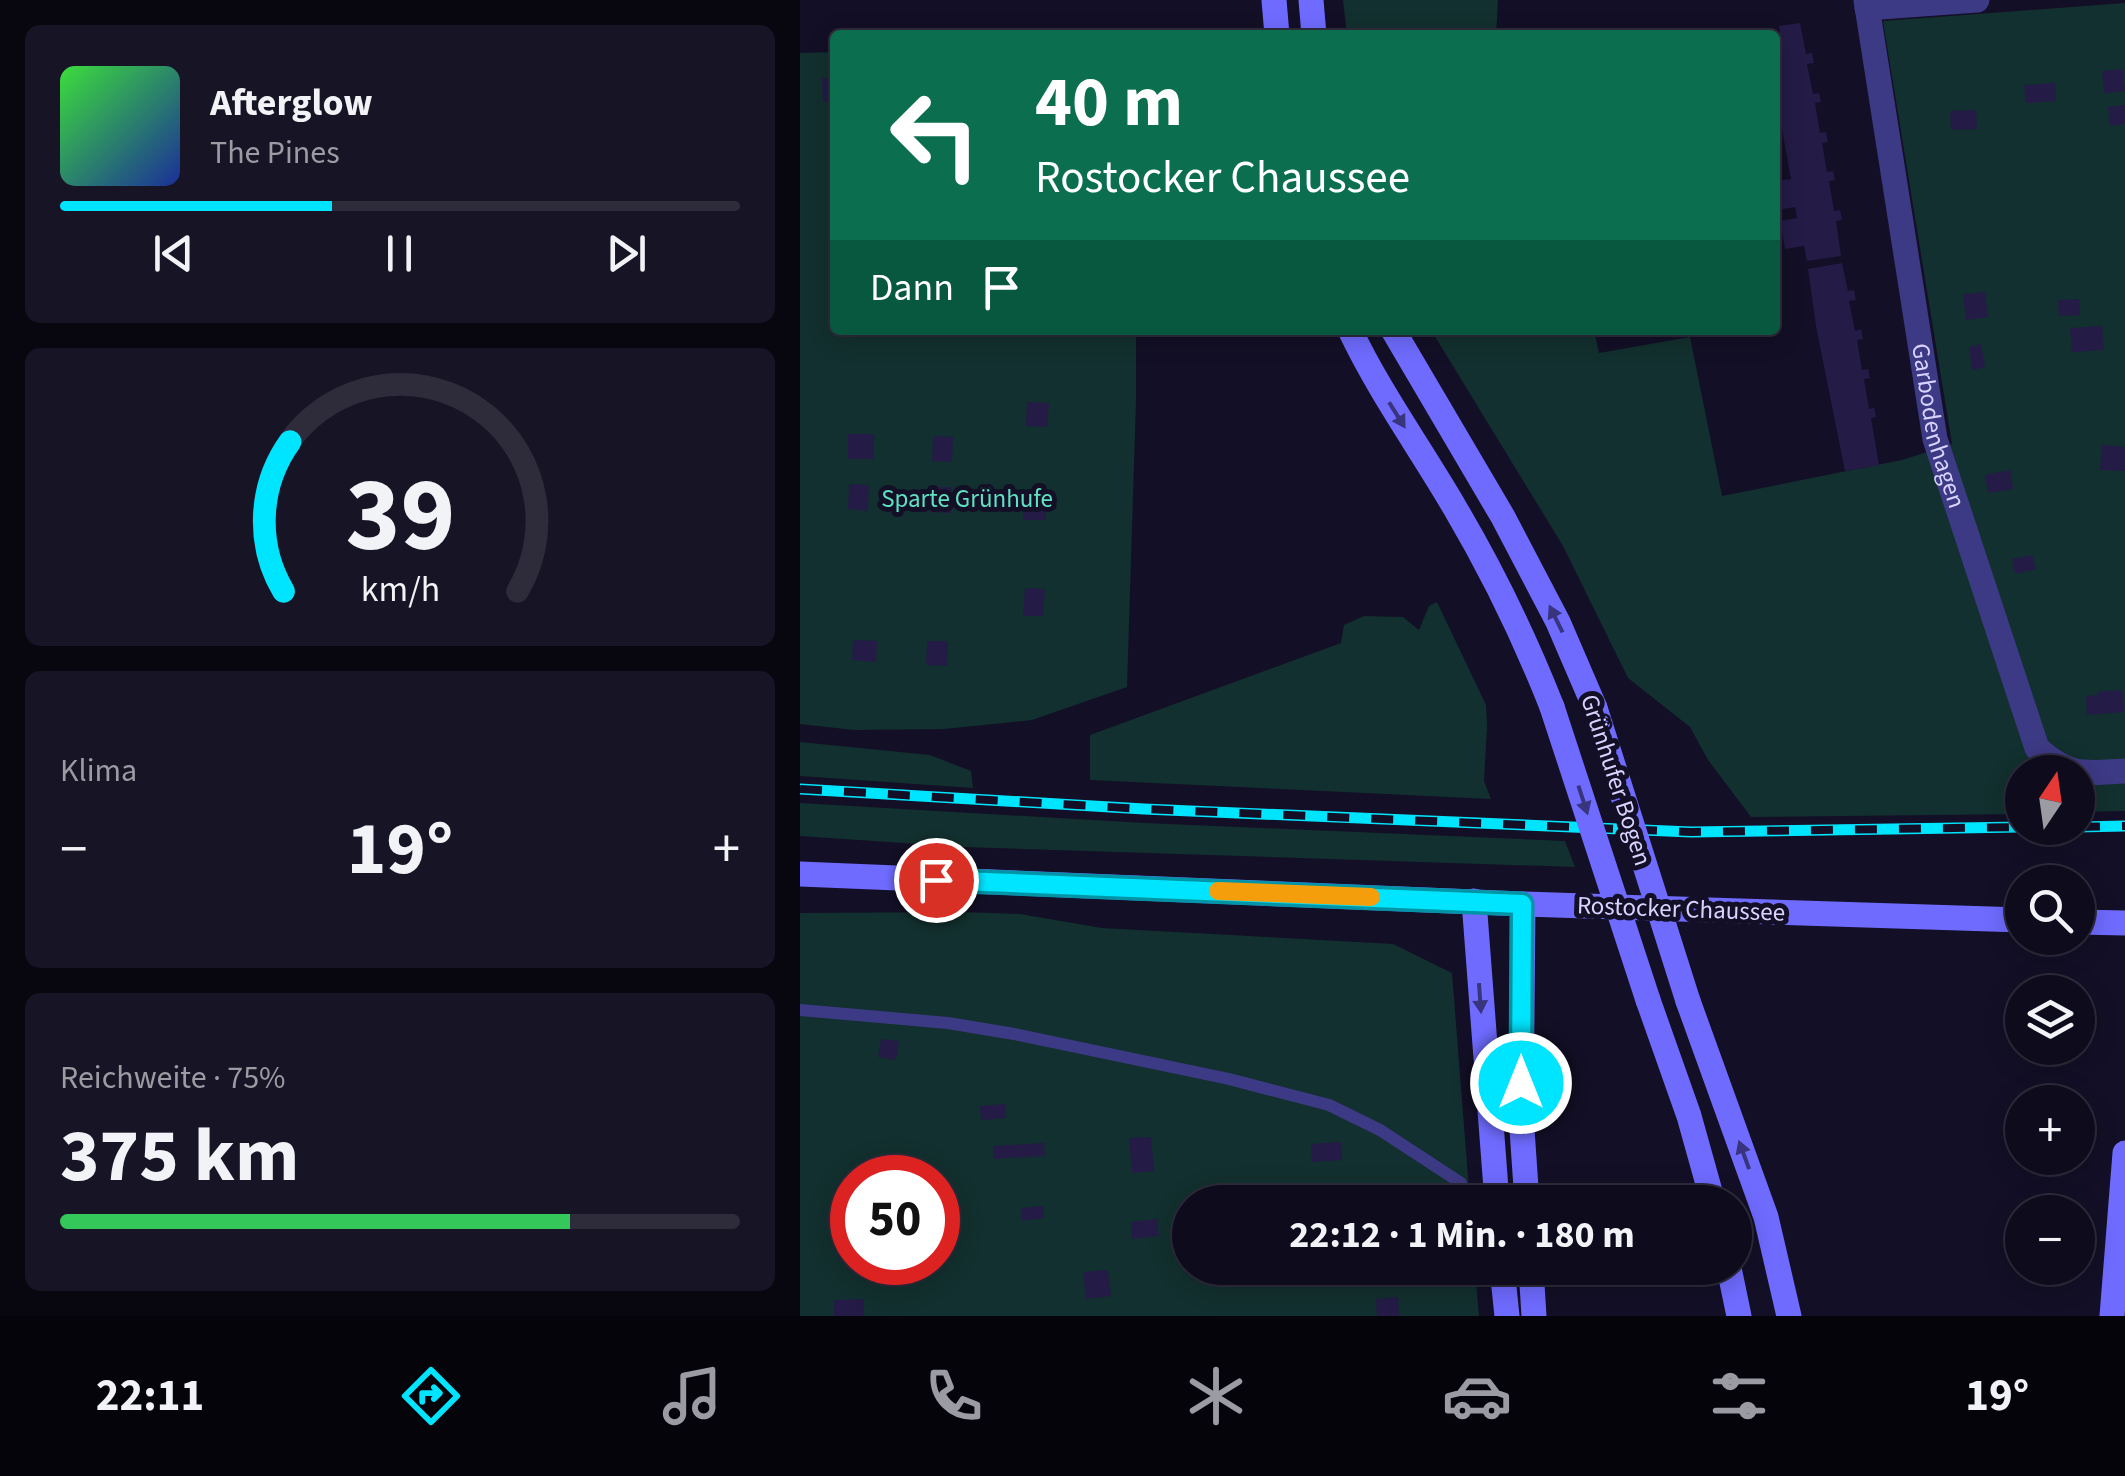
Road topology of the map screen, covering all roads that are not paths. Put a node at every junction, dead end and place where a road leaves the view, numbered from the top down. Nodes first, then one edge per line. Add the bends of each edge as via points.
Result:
1 (1274, 0) edge
2 (1311, 0) edge
3 (1976, 0) edge
4 (1867, 4) edge
5 (1277, 30) edge
6 (1314, 30) edge
7 (1352, 335) edge
8 (1396, 335) edge
9 (2125, 771) edge
10 (800, 874) edge
11 (1474, 901) junction
12 (1522, 904) junction
13 (2005, 919) edge
14 (2095, 922) edge
15 (2125, 923) edge
16 (800, 1010) edge
17 (2125, 1153) edge
18 (1460, 1182) dead end
19 (1495, 1185) edge
20 (1526, 1185) edge
21 (1709, 1185) edge
22 (1504, 1285) edge
23 (1532, 1285) edge
24 (1733, 1285) edge
25 (1507, 1316) edge
26 (1534, 1316) edge
27 (1739, 1316) edge
28 (1789, 1316) edge
29 (2112, 1316) edge

1 - 5 main road
2 - 6 main road
3 - 4 street
4 - 9 street, Garbodenhagen via 1935,439 2037,748 2056,765 2081,773
7 -> 21 main road, Grünhufer Bogen, bridge via 1522,633
28 -> 8 main road, Grünhufer Bogen, bridge via 1766,1217 1688,1001 1595,708 1503,517
10 - 11 main road, Rostocker Chaussee
11 - 12 main road, Rostocker Chaussee
11 -> 19 main road
12 - 13 main road, Rostocker Chaussee
12 - 20 main road
14 - 15 main road
16 - 18 lane via 948,1023 1313,1100 1380,1130
17 - 29 main road
22 - 25 main road
23 - 26 main road
24 - 27 main road

